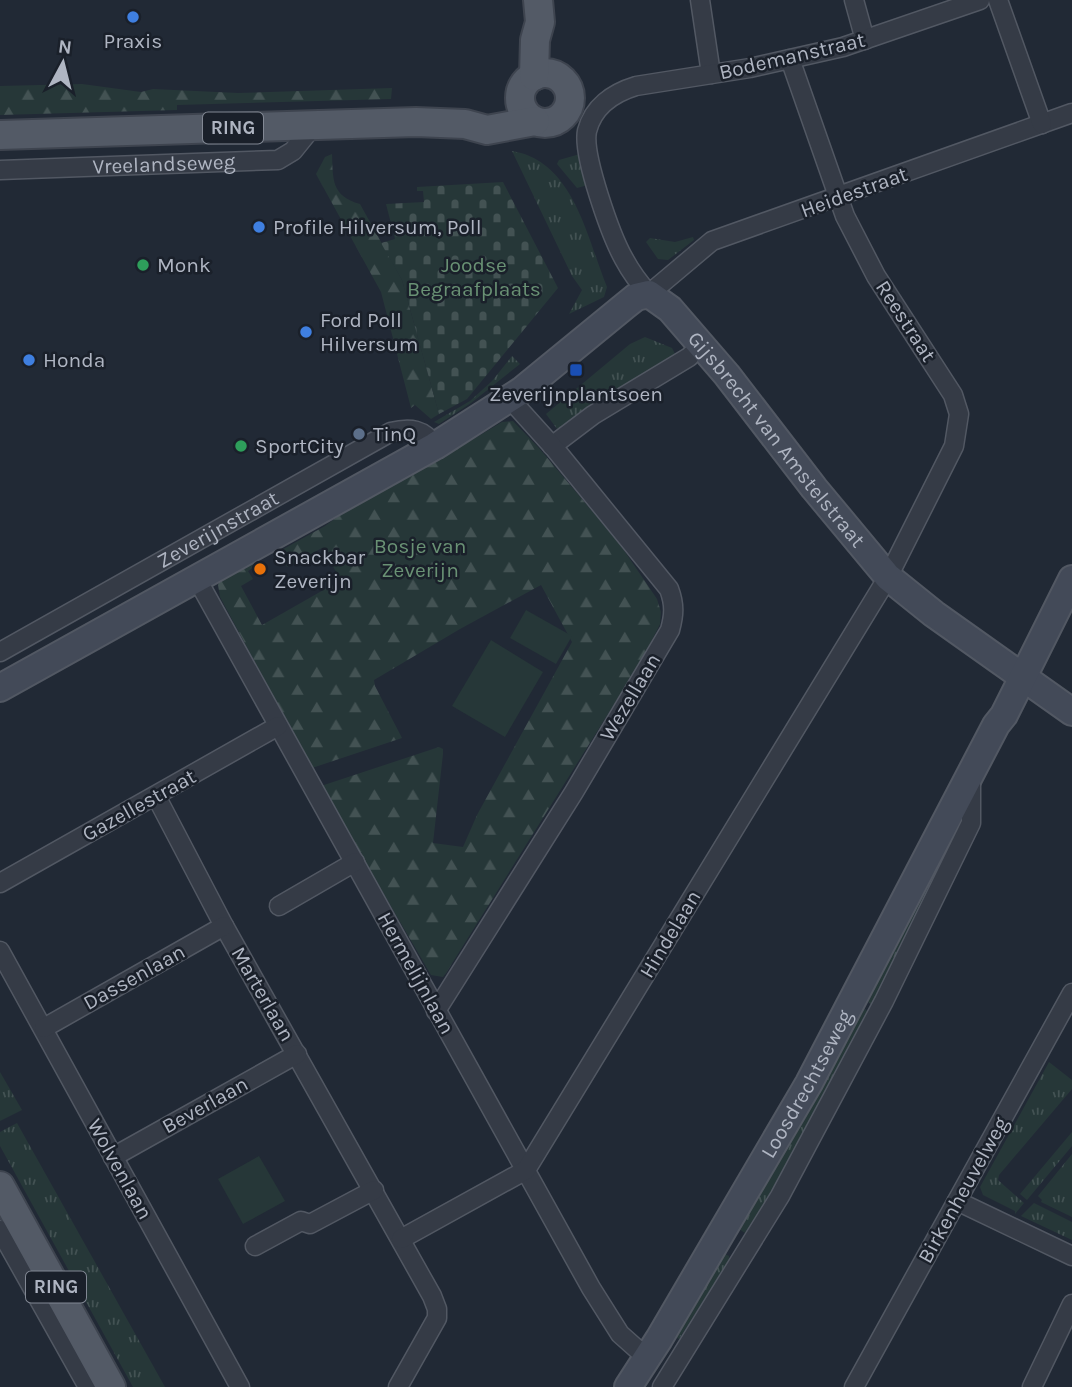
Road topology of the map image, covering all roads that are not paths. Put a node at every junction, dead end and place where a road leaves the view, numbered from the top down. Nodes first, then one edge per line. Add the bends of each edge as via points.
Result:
1 (700, 0) edge
2 (854, 0) edge
3 (980, 0) edge
4 (998, 0) edge
5 (539, 11) edge
6 (865, 40) junction
7 (790, 59) junction
8 (711, 74) junction
9 (536, 83) junction
10 (604, 103) joint
11 (1072, 113) edge
12 (535, 121) junction
13 (465, 124) junction
14 (1042, 124) junction
15 (314, 125) junction
16 (0, 135) edge
17 (0, 170) edge
18 (838, 197) junction
19 (649, 294) junction
20 (700, 346) junction
21 (509, 398) junction
22 (435, 446) junction
23 (552, 446) junction
24 (888, 577) junction
25 (197, 579) junction
26 (1072, 579) edge
27 (0, 652) edge
28 (1023, 676) junction
29 (0, 688) edge
30 (1072, 712) edge
31 (278, 726) junction
32 (971, 775) junction
33 (156, 796) junction
34 (355, 862) junction
35 (1, 881) edge
36 (279, 906) dead end
37 (224, 926) junction
38 (0, 951) edge
39 (1072, 993) edge
40 (436, 1011) junction
41 (44, 1028) junction
42 (297, 1054) junction
43 (113, 1157) junction
44 (526, 1170) junction
45 (0, 1186) edge
46 (374, 1191) junction
47 (957, 1201) junction
48 (0, 1230) edge
49 (401, 1239) junction
50 (254, 1246) dead end
51 (1072, 1256) edge
52 (1072, 1304) edge
53 (647, 1358) junction
54 (88, 1387) edge
55 (111, 1387) edge
56 (240, 1387) edge
57 (398, 1387) edge
58 (628, 1387) edge
59 (662, 1387) edge
60 (854, 1387) edge
61 (1032, 1387) edge

1 - 8 street
2 - 6 street
3 - 6 street, Bodemanstraat
4 - 14 street
5 - 9 main road, RING
6 - 7 street, Bodemanstraat
7 - 8 street, Bodemanstraat
7 - 18 street, Reestraat
8 - 10 street, Bodemanstraat via 636,86 619,91
9 - 12 main road via 524,111
9 - 12 main road, RING via 561,79 568,88 569,105 560,118
9 - 13 main road, Vreelandseweg / RING via 505,109
10 - 19 street, Gijsbrecht van Amstelstraat via 592,119 586,147 623,257
11 - 14 street, Heidestraat
12 - 13 main road, Vreelandseweg / RING via 487,130
13 - 15 main road, Vreelandseweg / RING
14 - 18 street, Heidestraat
15 - 16 main road, Vreelandseweg / RING
15 - 17 street, Vreelandseweg via 293,151 278,160
18 - 19 street, Heidestraat via 712,241
18 - 24 street, Reestraat via 866,259 944,379 959,414 954,446
19 - 20 street, Gijsbrecht van Amstelstraat via 670,309
19 - 21 street, Zeverijnstraat via 626,305
20 - 23 street
20 - 24 street, Gijsbrecht van Amstelstraat
21 - 22 street, Zeverijnstraat
21 - 23 street, Wezellaan
22 - 25 street, Zeverijnstraat
22 - 27 street, Zeverijnstraat via 419,431 391,432
23 - 40 street, Wezellaan via 669,589 674,617 574,792
24 - 28 street, Gijsbrecht van Amstelstraat
24 - 44 street, Hindelaan
25 - 29 street, Zeverijnstraat
25 - 31 street, Hermelijnlaan
26 - 28 street, Loosdrechtseweg
28 - 30 street, Gijsbrecht van Amstelstraat
28 - 32 street, Loosdrechtseweg
31 - 33 street, Gazellestraat
31 - 34 street, Hermelijnlaan
32 - 53 street, Loosdrechtseweg via 809,1083
32 - 59 street, Loosdrechtseweg via 971,823 884,1002 780,1196
33 - 35 street, Gazellestraat
33 - 37 street, Marterlaan
34 - 36 street
34 - 40 street, Hermelijnlaan
37 - 41 street, Dassenlaan
37 - 42 street, Marterlaan
38 - 41 street, Wolvenlaan
39 - 47 street, Birkenheuvelweg
40 - 44 street, Hermelijnlaan
41 - 43 street, Wolvenlaan
42 - 43 street, Beverlaan
42 - 46 street, Marterlaan
43 - 56 street, Wolvenlaan
44 - 49 street, Hindelaan
44 - 53 street, Hermelijnlaan via 620,1334
45 - 55 main road, RING
46 - 49 street, Marterlaan
46 - 50 street
47 - 51 street
47 - 60 street, Birkenheuvelweg
48 - 54 street
49 - 57 street, Marterlaan via 437,1309 437,1318
52 - 61 street
53 - 58 street, Loosdrechtseweg

